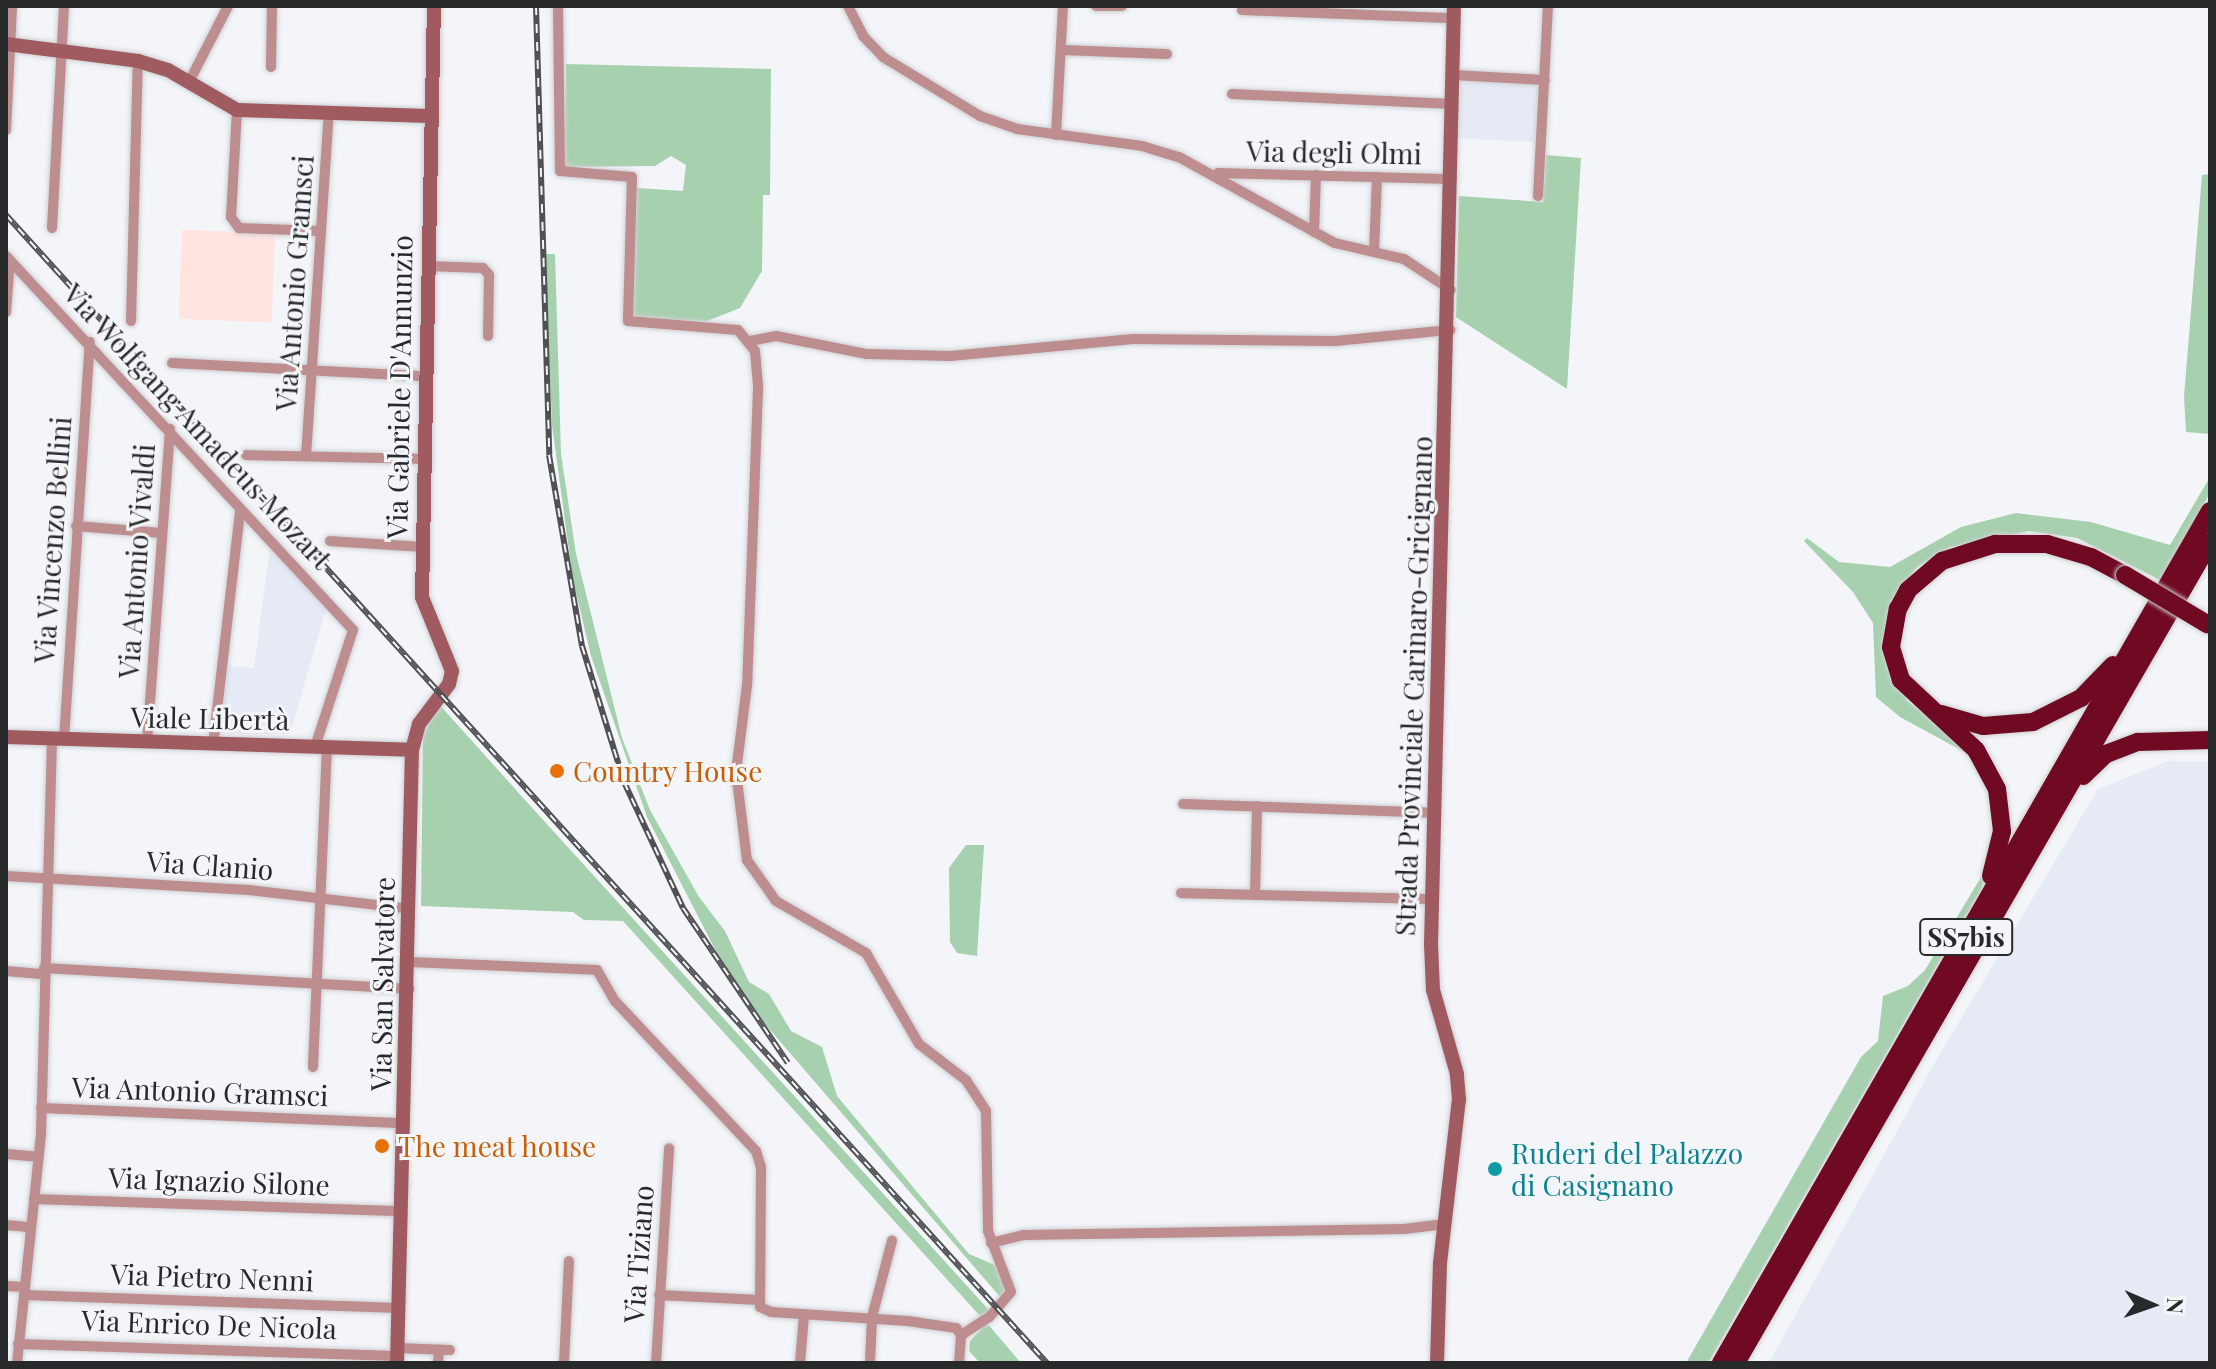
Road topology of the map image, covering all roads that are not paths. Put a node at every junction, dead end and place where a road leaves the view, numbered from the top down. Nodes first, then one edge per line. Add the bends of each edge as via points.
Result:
1 (12, 6) edge
2 (64, 6) edge
3 (228, 6) edge
4 (272, 6) edge
5 (434, 6) edge
6 (558, 6) edge
7 (848, 6) edge
8 (1063, 6) edge
9 (1096, 6) edge
10 (1122, 6) edge
11 (1548, 6) edge
12 (1242, 10) dead end
13 (1454, 12) edge
14 (8, 45) edge
15 (1061, 50) junction
16 (62, 51) junction
17 (1167, 54) dead end
18 (138, 61) junction
19 (271, 67) dead end
20 (1453, 75) junction
21 (1545, 80) junction
22 (189, 82) junction
23 (1232, 94) dead end
24 (1453, 104) junction
25 (237, 110) junction
26 (329, 113) junction
27 (431, 116) junction
28 (6, 130) edge
29 (1056, 135) junction
30 (1215, 173) junction
31 (1316, 175) junction
32 (1377, 177) junction
33 (1452, 179) junction
34 (1538, 196) dead end
35 (52, 228) dead end
36 (321, 231) junction
37 (1314, 232) junction
38 (1374, 252) junction
39 (8, 258) edge
40 (427, 266) junction
41 (1451, 290) junction
42 (6, 312) edge
43 (131, 321) dead end
44 (1450, 330) junction
45 (488, 336) dead end
46 (750, 341) junction
47 (90, 342) junction
48 (172, 363) dead end
49 (311, 370) junction
50 (424, 376) junction
51 (170, 429) junction
52 (246, 455) dead end
53 (306, 456) junction
54 (422, 459) junction
55 (240, 510) junction
56 (2210, 511) edge
57 (76, 526) junction
58 (161, 533) junction
59 (330, 541) dead end
60 (2210, 542) edge
61 (422, 547) junction
62 (2150, 615) junction
63 (2208, 625) edge
64 (1918, 701) junction
65 (6, 737) edge
66 (58, 740) junction
67 (2210, 740) edge
68 (147, 743) junction
69 (213, 745) junction
70 (321, 747) junction
71 (412, 750) junction
72 (1183, 804) dead end
73 (1257, 806) junction
74 (1435, 813) junction
75 (2022, 868) junction
76 (6, 876) edge
77 (46, 878) junction
78 (1181, 893) dead end
79 (1255, 895) junction
80 (320, 898) junction
81 (1432, 899) junction
82 (410, 909) junction
83 (1972, 927) junction
84 (409, 962) junction
85 (6, 971) edge
86 (44, 971) junction
87 (317, 983) junction
88 (409, 989) junction
89 (313, 1067) dead end
90 (41, 1108) junction
91 (405, 1123) junction
92 (669, 1148) dead end
93 (6, 1154) edge
94 (38, 1157) junction
95 (34, 1199) junction
96 (402, 1211) junction
97 (1443, 1224) junction
98 (6, 1225) edge
99 (31, 1227) junction
100 (892, 1241) dead end
101 (991, 1243) junction
102 (569, 1261) dead end
103 (6, 1286) edge
104 (24, 1291) junction
105 (659, 1295) junction
106 (760, 1300) junction
107 (399, 1308) junction
108 (804, 1315) junction
109 (872, 1317) junction
110 (961, 1335) junction
111 (18, 1344) junction
112 (397, 1356) edge
113 (17, 1363) edge
114 (438, 1363) edge
115 (564, 1363) edge
116 (656, 1363) edge
117 (800, 1363) edge
118 (870, 1363) edge
119 (959, 1363) edge
120 (1437, 1363) edge
121 (1721, 1363) edge
122 (1736, 1363) edge

1 - 14 street
2 - 16 street
3 - 22 street
4 - 19 street
5 - 27 street, Via Gabriele D'Annunzio
6 - 46 street via 560,171 632,177 632,325 718,326 738,330
7 - 29 street via 863,36 916,81 980,116
8 - 15 street
9 - 10 street
11 - 21 street
12 - 13 street
13 - 20 street, Strada Provinciale Carinaro-Gricignano
14 - 16 street
14 - 28 street
15 - 17 street
15 - 29 street
16 - 18 street
16 - 35 street
18 - 22 street
18 - 43 street
20 - 21 street
20 - 24 street, Strada Provinciale Carinaro-Gricignano
21 - 34 street
22 - 25 street
23 - 24 street
24 - 33 street, Strada Provinciale Carinaro-Gricignano
25 - 26 street
25 - 36 street via 231,217 239,228
26 - 27 street
26 - 36 street, Via Antonio Gramsci
27 - 40 street, Via Gabriele D'Annunzio
29 - 30 street via 1142,146
30 - 31 street, Via degli Olmi
30 - 37 street
31 - 32 street, Via degli Olmi
31 - 37 street
32 - 33 street, Via degli Olmi
32 - 38 street
33 - 41 street, Strada Provinciale Carinaro-Gricignano
36 - 49 street, Via Antonio Gramsci
37 - 38 street
38 - 41 street via 1404,259
39 - 42 street
39 - 47 street, Via Wolfgang Amadeus Mozart
40 - 45 street via 483,268 489,275
40 - 50 street, Via Gabriele D'Annunzio
41 - 44 street, Strada Provinciale Carinaro-Gricignano
44 - 46 street via 1335,341 1133,339 950,356 867,354 776,336
44 - 74 street, Strada Provinciale Carinaro-Gricignano
46 - 101 street via 758,389 747,685 738,742 738,818 747,860 759,884 795,914 866,953 919,1044 966,1080 983,1102
47 - 51 street, Via Wolfgang Amadeus Mozart
47 - 57 street, Via Vincenzo Bellini
48 - 49 street
49 - 50 street
49 - 53 street, Via Antonio Gramsci
50 - 54 street, Via Gabriele D'Annunzio
51 - 55 street, Via Wolfgang Amadeus Mozart
51 - 58 street, Via Antonio Vivaldi
52 - 53 street
53 - 54 street
54 - 61 street, Via Gabriele D'Annunzio
55 - 69 street
55 - 70 street, Via Wolfgang Amadeus Mozart via 353,630
56 - 62 highway, SS7bis
57 - 58 street
57 - 66 street, Via Vincenzo Bellini
58 - 68 street, Via Antonio Vivaldi
59 - 61 street
60 - 75 highway, SS7bis
61 - 71 street, Via Gabriele D'Annunzio via 425,615 452,671 449,684 419,724
62 - 64 highway via 2108,673 2081,698 2033,722 1961,722
62 - 83 highway, SS7bis
63 - 64 highway, bridge via 2091,557 2047,544 1995,544 1942,561 1908,590 1893,629 1895,665
64 - 83 highway via 1976,750 1999,799 1998,858
65 - 66 street, Viale Libertà
66 - 68 street, Viale Libertà
66 - 77 street, Via Vincenzo Bellini
67 - 75 highway via 2138,742 2106,754 2080,780
68 - 69 street, Viale Libertà
69 - 70 street, Viale Libertà
70 - 71 street, Viale Libertà
70 - 80 street
71 - 82 street, Via San Salvatore
72 - 73 street
73 - 74 street
73 - 79 street
74 - 81 street, Strada Provinciale Carinaro-Gricignano
75 - 122 highway, SS7bis
76 - 77 street, Via Clanio
77 - 80 street, Via Clanio
77 - 86 street, Via Vincenzo Bellini
78 - 79 street
79 - 81 street
80 - 82 street, Via Clanio
80 - 87 street
81 - 97 street, Strada Provinciale Carinaro-Gricignano via 1433,990 1459,1099
82 - 84 street, Via San Salvatore
83 - 121 highway, SS7bis
84 - 88 street, Via San Salvatore
84 - 106 street via 597,970 615,1001 756,1151 761,1167
85 - 86 street
86 - 87 street
86 - 90 street, Via Vincenzo Bellini
87 - 88 street
87 - 89 street
88 - 91 street, Via San Salvatore
90 - 91 street, Via Antonio Gramsci
90 - 94 street, Via Vincenzo Bellini
91 - 96 street, Via San Salvatore
92 - 105 street, Via Tiziano
93 - 94 street
94 - 95 street, Via Vincenzo Bellini
95 - 96 street, Via Ignazio Silone
95 - 99 street, Via Vincenzo Bellini
96 - 107 street, Via San Salvatore
97 - 101 street via 1024,1235
97 - 120 street, Strada Provinciale Carinaro-Gricignano
98 - 99 street
99 - 104 street, Via Vincenzo Bellini
100 - 109 street
101 - 110 street via 1011,1292 989,1317
102 - 115 street
103 - 104 street, Via Pietro Nenni
104 - 107 street, Via Pietro Nenni
104 - 111 street, Via Vincenzo Bellini
105 - 106 street
105 - 116 street, Via Tiziano
106 - 108 street via 760,1307 771,1312
107 - 112 street, Via San Salvatore
108 - 109 street
108 - 117 street
109 - 110 street via 956,1328
109 - 118 street
110 - 119 street
111 - 112 street, Via Enrico De Nicola
111 - 113 street, Via Vincenzo Bellini
112 - 114 street, Via Enrico De Nicola via 444,1350

